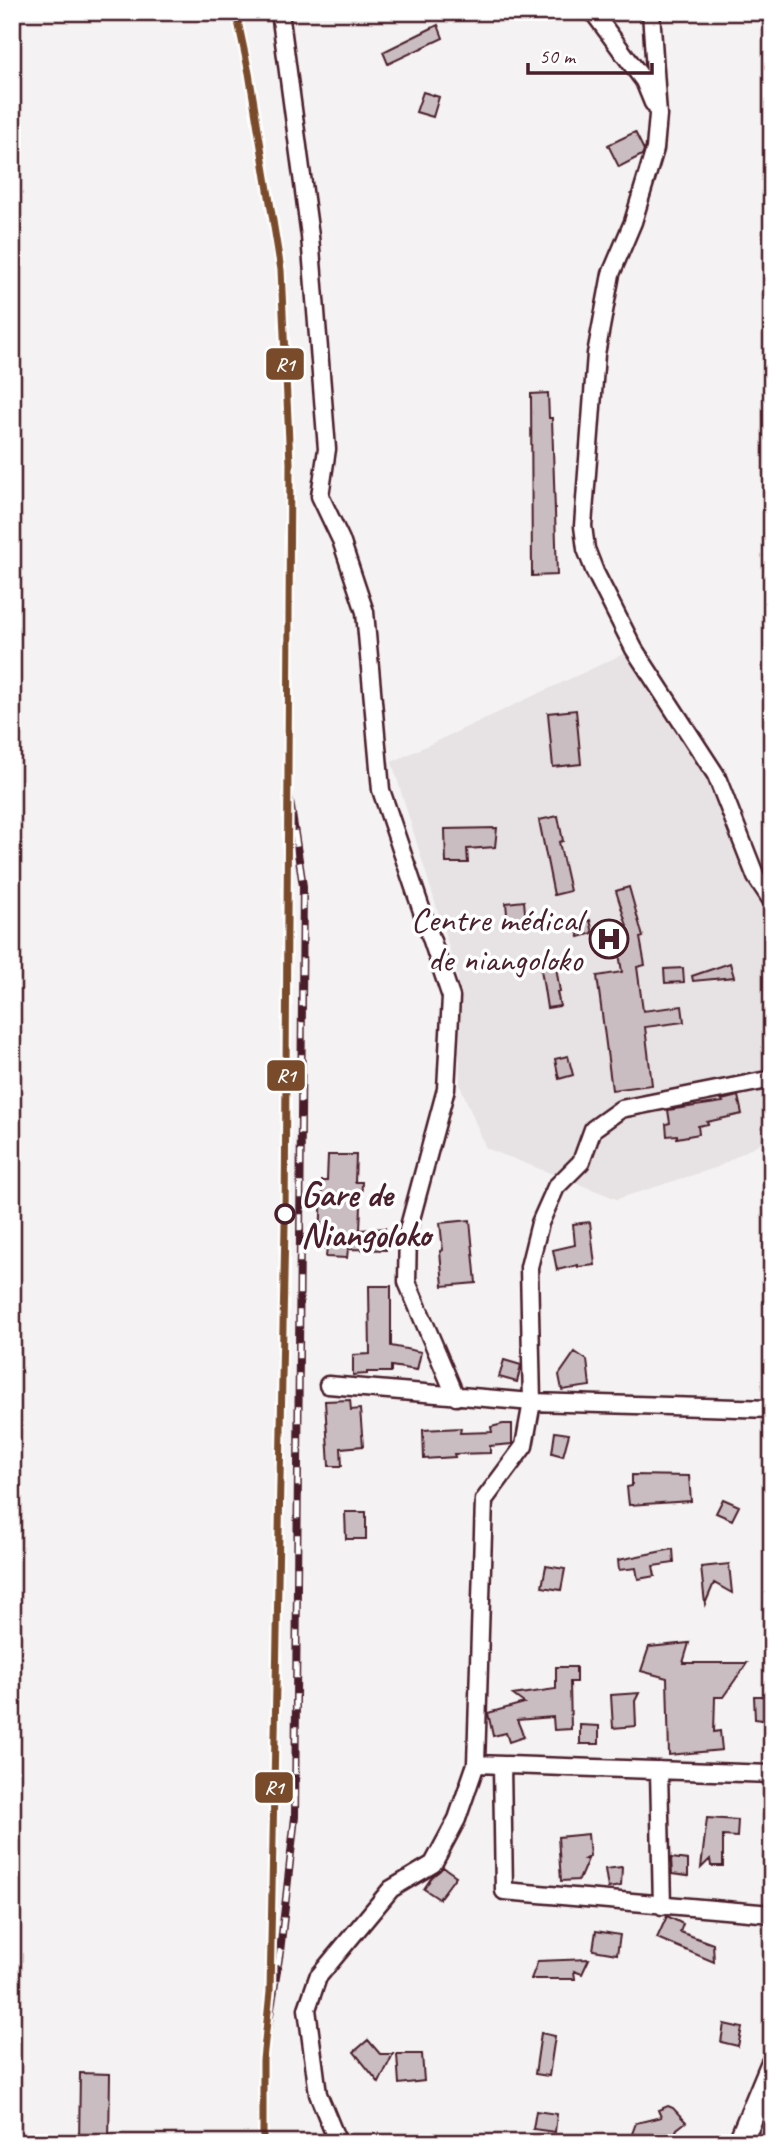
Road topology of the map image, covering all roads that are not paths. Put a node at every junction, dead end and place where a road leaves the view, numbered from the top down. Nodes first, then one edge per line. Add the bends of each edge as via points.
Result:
1 (280, 12) edge
2 (593, 12) edge
3 (651, 12) edge
4 (659, 115) junction
5 (772, 901) edge
6 (772, 1079) edge
7 (328, 1385) dead end
8 (456, 1397) junction
9 (532, 1402) junction
10 (772, 1409) edge
11 (476, 1764) junction
12 (502, 1765) junction
13 (659, 1770) junction
14 (772, 1774) edge
15 (662, 1906) junction
16 (772, 1914) edge
17 (772, 2066) edge
18 (338, 2143) edge
19 (740, 2143) edge

1 - 8 street via 310,236 327,449 320,496 341,540 365,612 381,790 451,997 446,1089 408,1230 407,1282
2 - 4 street via 644,81
3 - 4 street
4 - 5 street via 633,222 611,274 596,354 583,526 586,549 634,649 716,775 756,877
6 - 9 street via 621,1109 593,1129 581,1162 556,1187 540,1223 529,1267
7 - 8 street
8 - 9 street
9 - 10 street
9 - 11 street via 524,1446 484,1500
11 - 12 street
11 - 18 street via 457,1819 433,1864 391,1889 318,1977 307,2009 318,2094
12 - 13 street
12 - 15 street via 504,1891
13 - 14 street
13 - 15 street
15 - 16 street
17 - 19 main road

